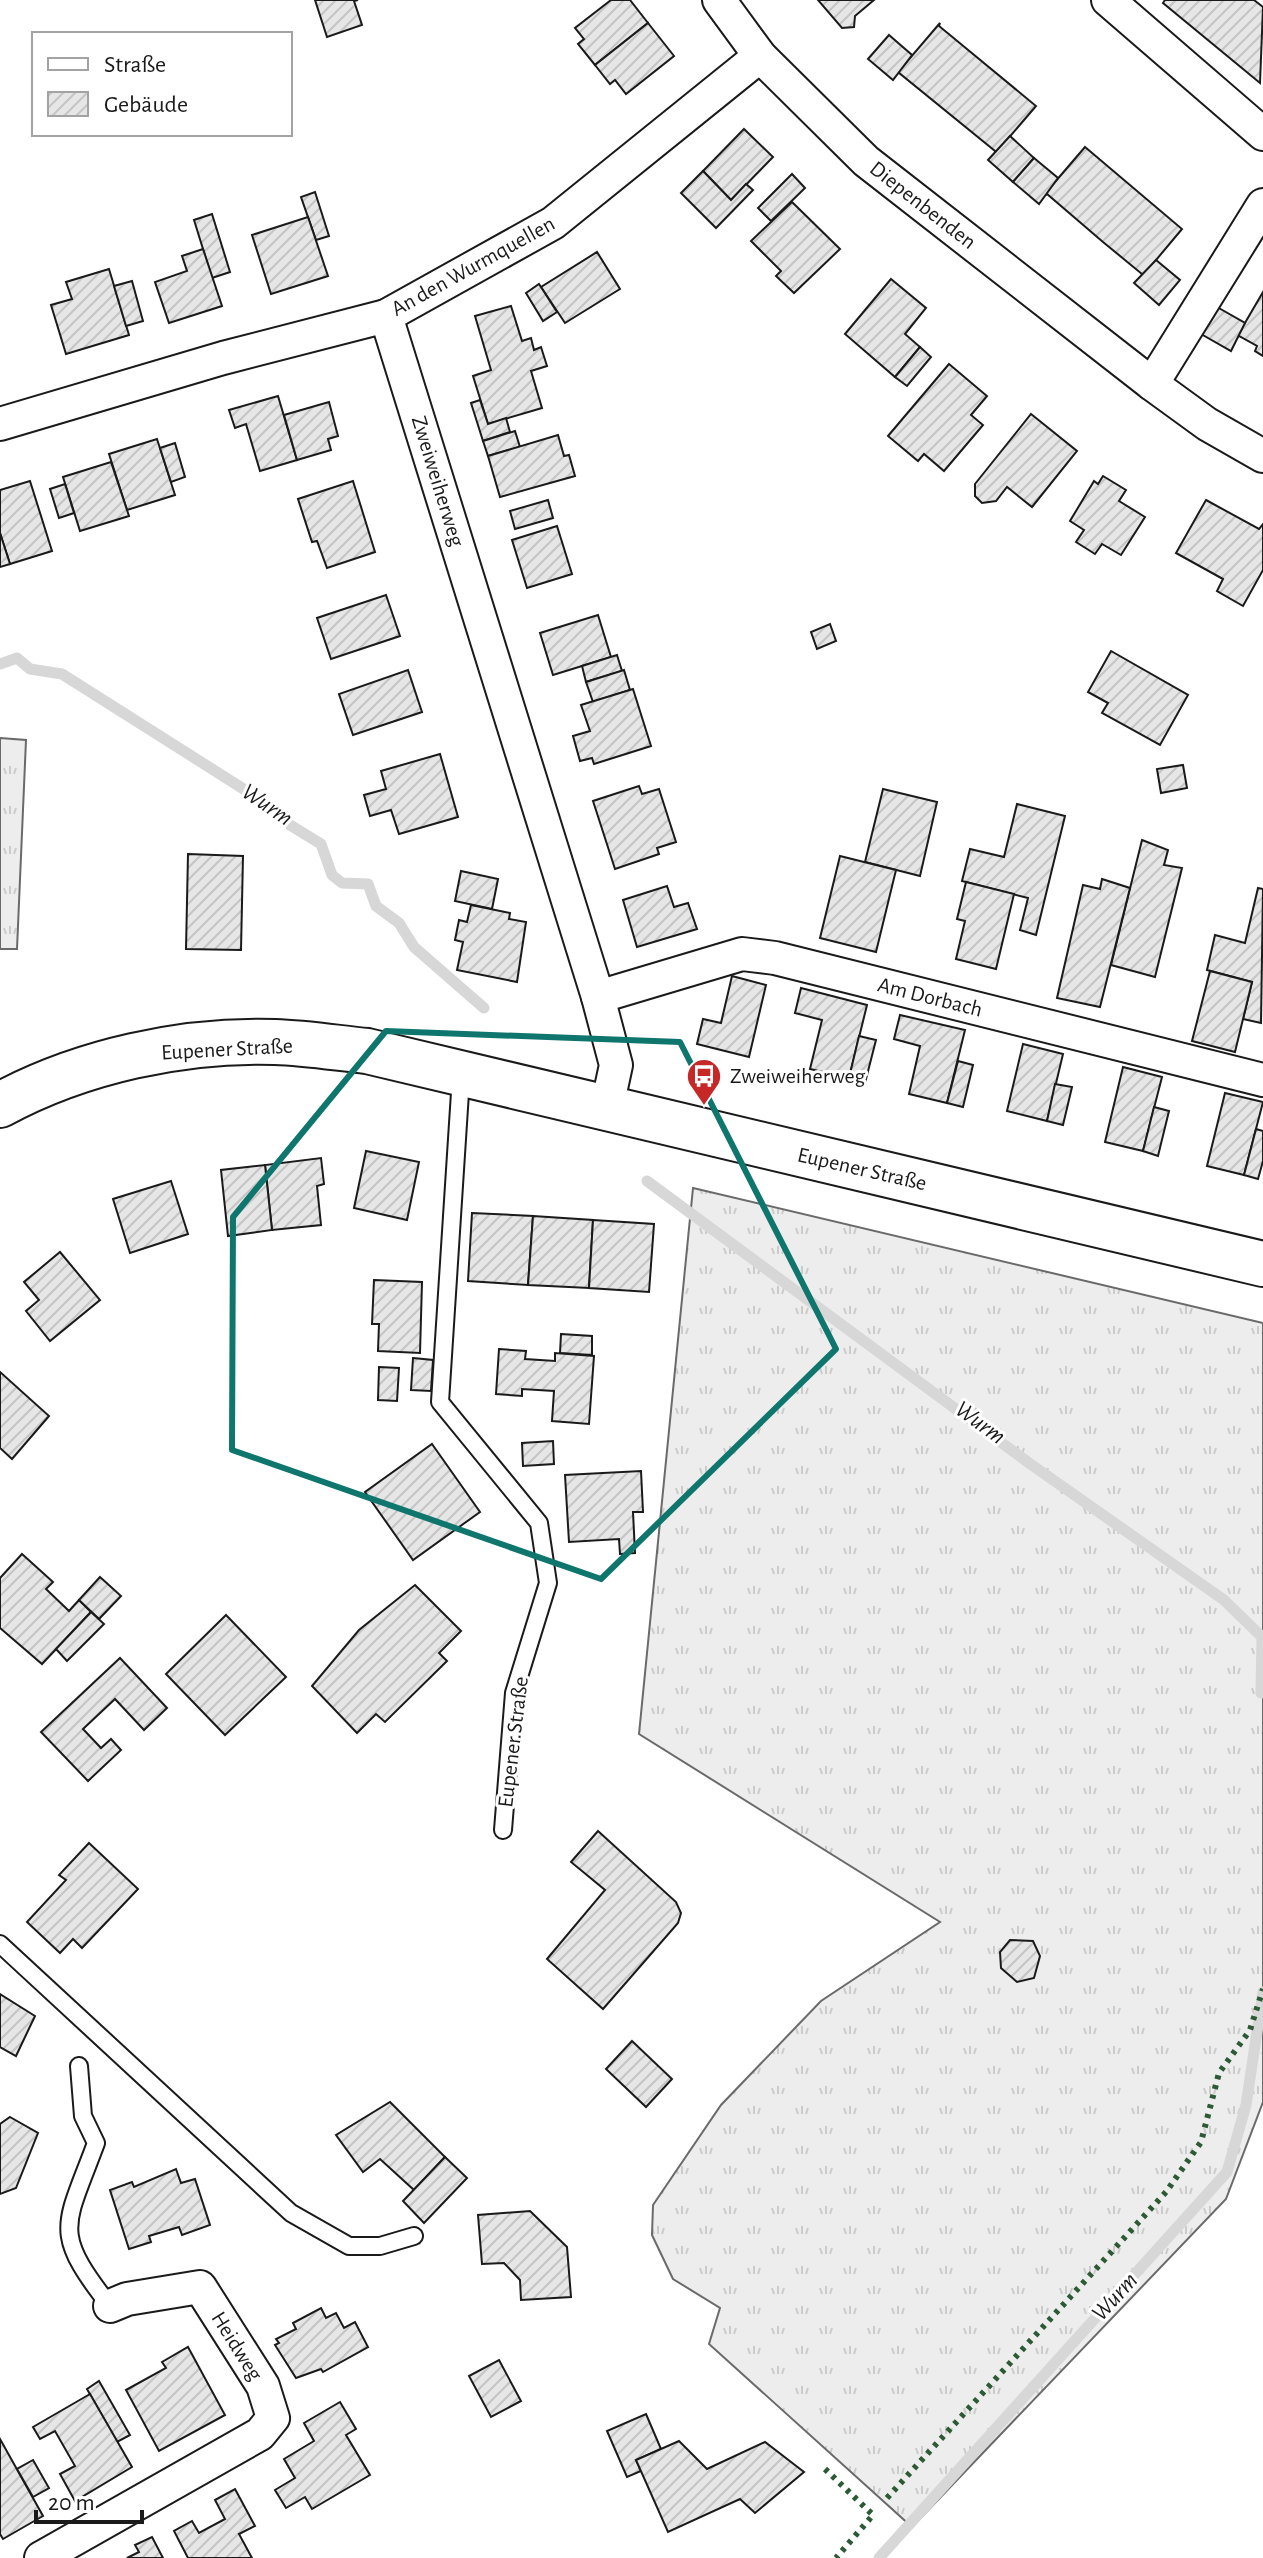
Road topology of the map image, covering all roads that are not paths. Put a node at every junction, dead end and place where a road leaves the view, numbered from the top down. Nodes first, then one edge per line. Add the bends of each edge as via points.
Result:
1 (719, 0) edge
2 (1108, 0) edge
3 (760, 56) junction
4 (1263, 134) edge
5 (1263, 205) edge
6 (386, 316) junction
7 (1152, 384) junction
8 (0, 424) edge
9 (1263, 456) edge
10 (598, 997) junction
11 (462, 1071) junction
12 (1263, 1080) edge
13 (0, 1105) edge
14 (607, 1107) junction
15 (1263, 1264) edge
16 (503, 1830) dead end
17 (0, 1944) edge
18 (79, 2066) dead end
19 (414, 2236) dead end
20 (110, 2306) joint
21 (41, 2558) edge

1 - 3 street, Diepenbenden
2 - 4 street
3 - 6 street, An den Wurmquellen via 553,223
3 - 7 street, Diepenbenden via 866,161
5 - 7 street
6 - 8 street, An den Wurmquellen
6 - 10 street, Zweiweiherweg
7 - 9 street, Diepenbenden
10 - 12 street, Am Dorbach via 742,954 775,958
10 - 14 street, Zweiweiherweg via 616,1065
11 - 13 main road, Eupener Straße via 367,1051 274,1042 172,1049 103,1064
11 - 14 main road, Eupener Straße
11 - 16 lane, Eupener Straße via 440,1402 539,1523 548,1583 514,1693
14 - 15 main road, Eupener Straße
17 - 19 lane via 291,2213 349,2246 380,2246
18 - 20 lane via 83,2116 96,2143 68,2219 68,2242
20 - 21 street, Heidweg via 200,2287 263,2386 273,2418 260,2434

